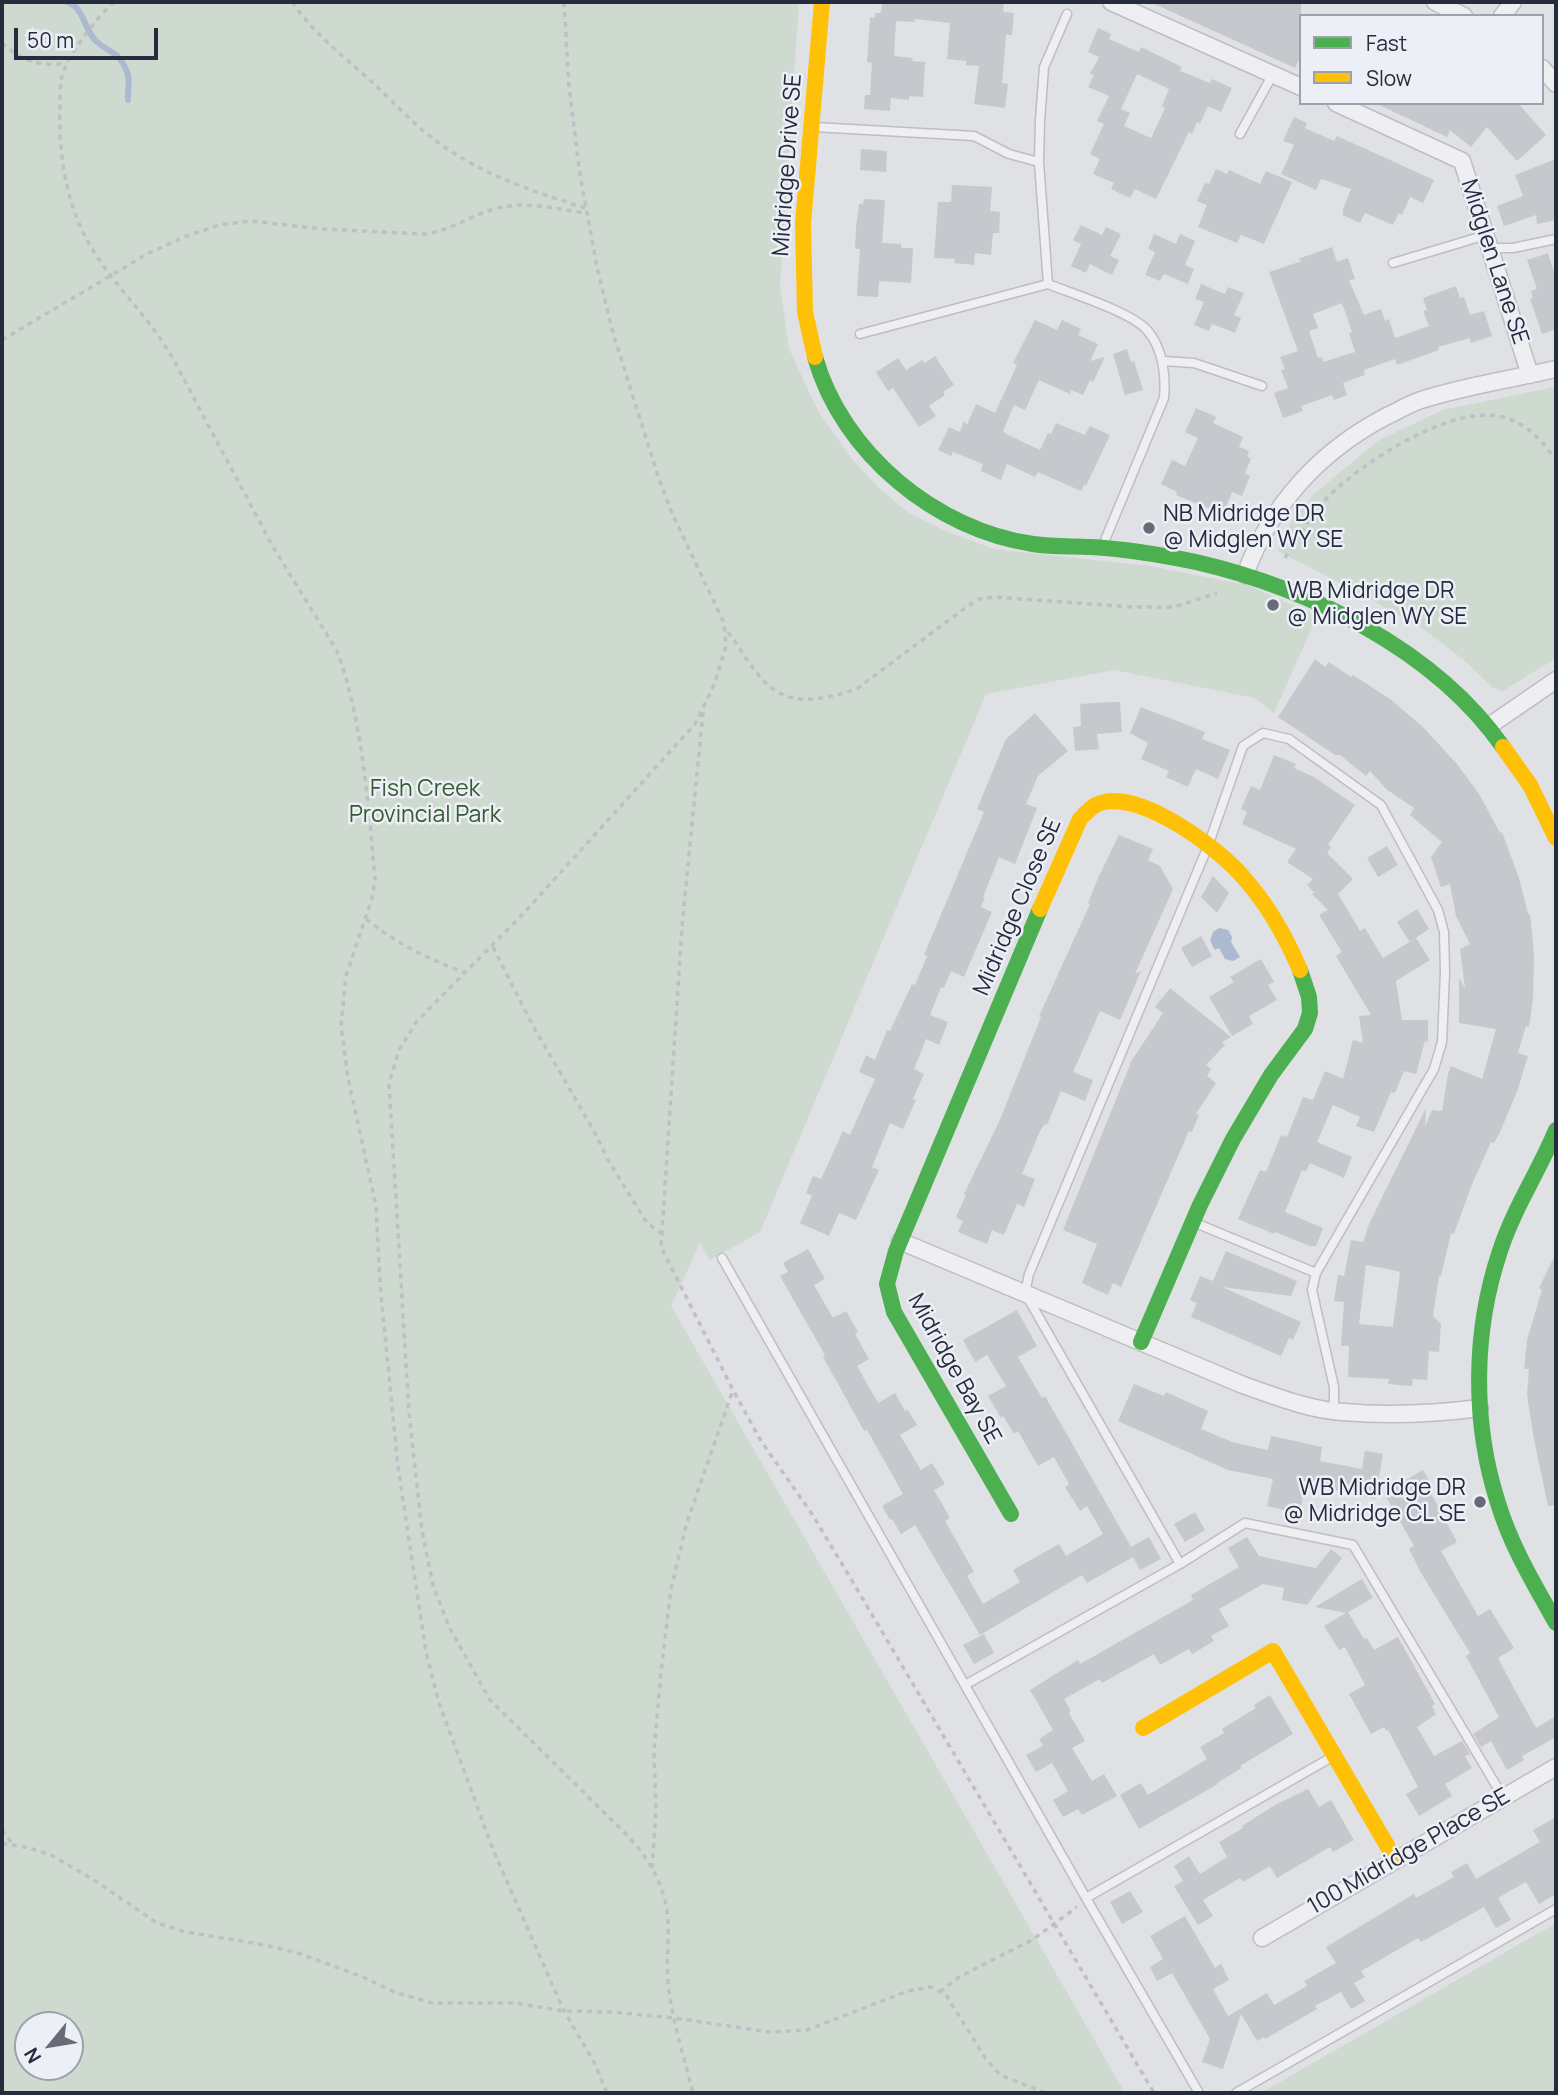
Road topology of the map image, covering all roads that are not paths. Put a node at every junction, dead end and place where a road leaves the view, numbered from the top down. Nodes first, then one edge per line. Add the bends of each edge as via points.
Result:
1 (822, 2) edge
2 (1111, 2) edge
3 (1435, 2) edge
4 (1067, 14) dead end
5 (1460, 14) edge
6 (1544, 70) edge
7 (1273, 74) junction
8 (1556, 84) edge
9 (1299, 86) edge
10 (1340, 105) edge
11 (813, 127) junction
12 (1240, 134) dead end
13 (1039, 162) junction
14 (1556, 239) edge
15 (1488, 241) junction
16 (1393, 262) dead end
17 (1048, 284) junction
18 (860, 334) dead end
19 (1163, 361) junction
20 (1556, 369) edge
21 (1530, 375) junction
22 (1262, 386) dead end
23 (1102, 548) junction
24 (1245, 575) junction
25 (1556, 680) edge
26 (1489, 726) junction
27 (1556, 838) edge
28 (1208, 846) junction
29 (1556, 1130) edge
30 (1549, 1165) edge
31 (1193, 1222) junction
32 (900, 1241) junction
33 (722, 1258) dead end
34 (1316, 1273) junction
35 (1025, 1293) junction
36 (1140, 1342) junction
37 (1480, 1408) junction
38 (1334, 1410) junction
39 (1011, 1514) dead end
40 (1180, 1564) junction
41 (1556, 1623) edge
42 (965, 1685) junction
43 (1143, 1728) dead end
44 (1335, 1755) junction
45 (1556, 1767) edge
46 (1503, 1797) junction
47 (1395, 1860) junction
48 (1086, 1899) junction
49 (1556, 1909) edge
50 (1262, 1938) dead end
51 (1199, 2093) edge
52 (1236, 2093) edge

1 - 11 street, Midridge Drive SE
2 - 7 street
3 - 5 street
4 - 13 lane via 1044,67
6 - 8 street
7 - 9 street
7 - 12 lane
10 - 15 street, Midglen Lane SE via 1462,161
11 - 13 lane via 974,135 1009,154
11 - 23 street, Midridge Drive SE via 803,211 807,324 823,379 853,434 906,489 967,525 1032,544
13 - 17 lane
14 - 15 lane via 1513,248
15 - 16 lane
15 - 21 street, Midglen Lane SE
17 - 18 lane
17 - 19 lane via 1132,318 1148,331
19 - 22 lane via 1194,363
19 - 23 lane via 1164,398
20 - 21 street
21 - 24 street via 1419,400 1367,426 1329,453 1286,499 1261,536
23 - 24 street, Midridge Drive SE via 1172,557
24 - 26 street, Midridge Drive SE via 1318,603 1402,650
25 - 26 street
26 - 27 street, Midridge Drive SE via 1530,785
28 - 31 street, Midridge Close SE via 1234,866 1285,935 1310,1010 1301,1034 1248,1109
28 - 32 street, Midridge Close SE via 1137,805 1120,801 1102,802 1077,822
28 - 34 lane via 1243,746 1263,733 1289,740 1381,806 1442,920 1445,972 1440,1055
28 - 35 lane
29 - 30 street
30 - 37 street via 1515,1212 1494,1270 1480,1343
31 - 34 lane
31 - 36 street, Midridge Close SE
32 - 35 street
32 - 39 street, Midridge Bay SE via 887,1278 889,1300
33 - 42 lane
34 - 38 lane via 1312,1290 1334,1387
35 - 36 street
35 - 40 lane
36 - 38 street via 1243,1385
37 - 38 street via 1393,1416
37 - 41 street via 1491,1482 1501,1511
40 - 42 lane
40 - 46 lane via 1245,1523 1353,1545
42 - 48 lane
43 - 44 street via 1273,1651
44 - 47 street
44 - 48 lane
45 - 46 street, 100 Midridge Place SE
46 - 47 street, 100 Midridge Place SE
47 - 50 street, 100 Midridge Place SE
48 - 51 lane
49 - 52 lane

